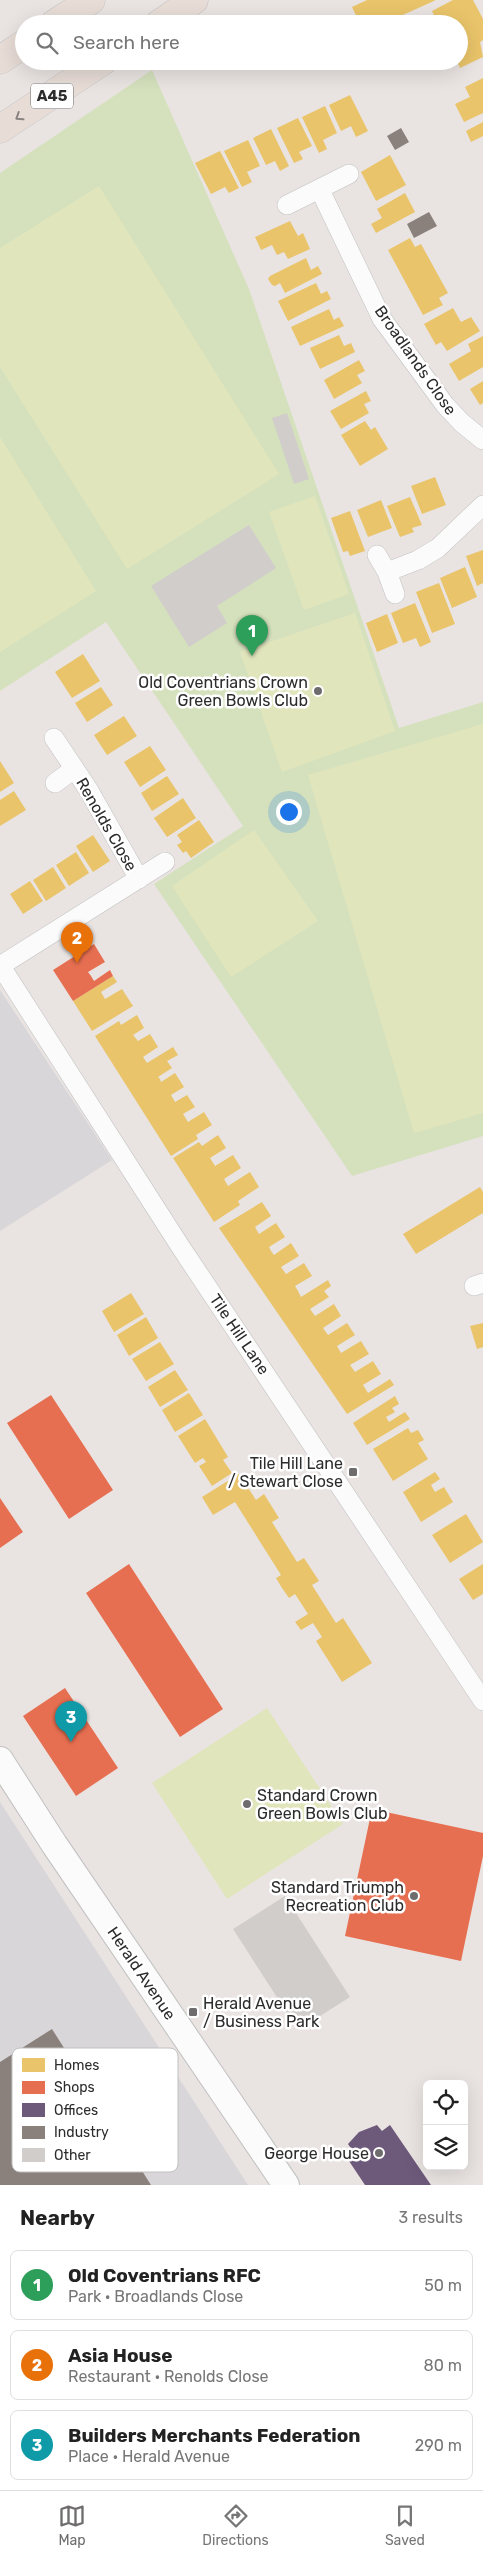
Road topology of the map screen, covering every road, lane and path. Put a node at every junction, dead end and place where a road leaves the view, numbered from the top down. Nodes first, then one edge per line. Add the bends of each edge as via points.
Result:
1 (91, 0) edge
2 (194, 0) edge
3 (61, 13) edge
4 (172, 15) edge
5 (15, 50) edge
6 (0, 60) edge
7 (90, 70) edge
8 (0, 129) edge
9 (349, 174) dead end
10 (320, 190) junction
11 (287, 205) dead end
12 (483, 440) edge
13 (483, 505) edge
14 (376, 555) dead end
15 (387, 572) junction
16 (395, 594) dead end
17 (54, 738) dead end
18 (74, 769) junction
19 (55, 782) dead end
20 (165, 862) dead end
21 (139, 879) junction
22 (0, 966) edge
23 (483, 1700) edge
24 (0, 1760) edge
25 (286, 2185) edge

1 - 3 highway
2 - 4 highway
5 - 6 highway
7 -> 8 highway, A45
9 - 10 street
10 - 11 street
10 - 12 street, Broadlands Close via 382,319 445,405
13 - 15 street via 438,548
14 - 15 street
15 - 16 street
17 - 18 street, Renolds Close
18 - 19 street, Renolds Close
18 - 21 street, Renolds Close
20 - 21 street, Renolds Close
21 - 22 street, Renolds Close
22 - 23 street, Tile Hill Lane via 180,1246
24 - 25 main road, Herald Avenue

